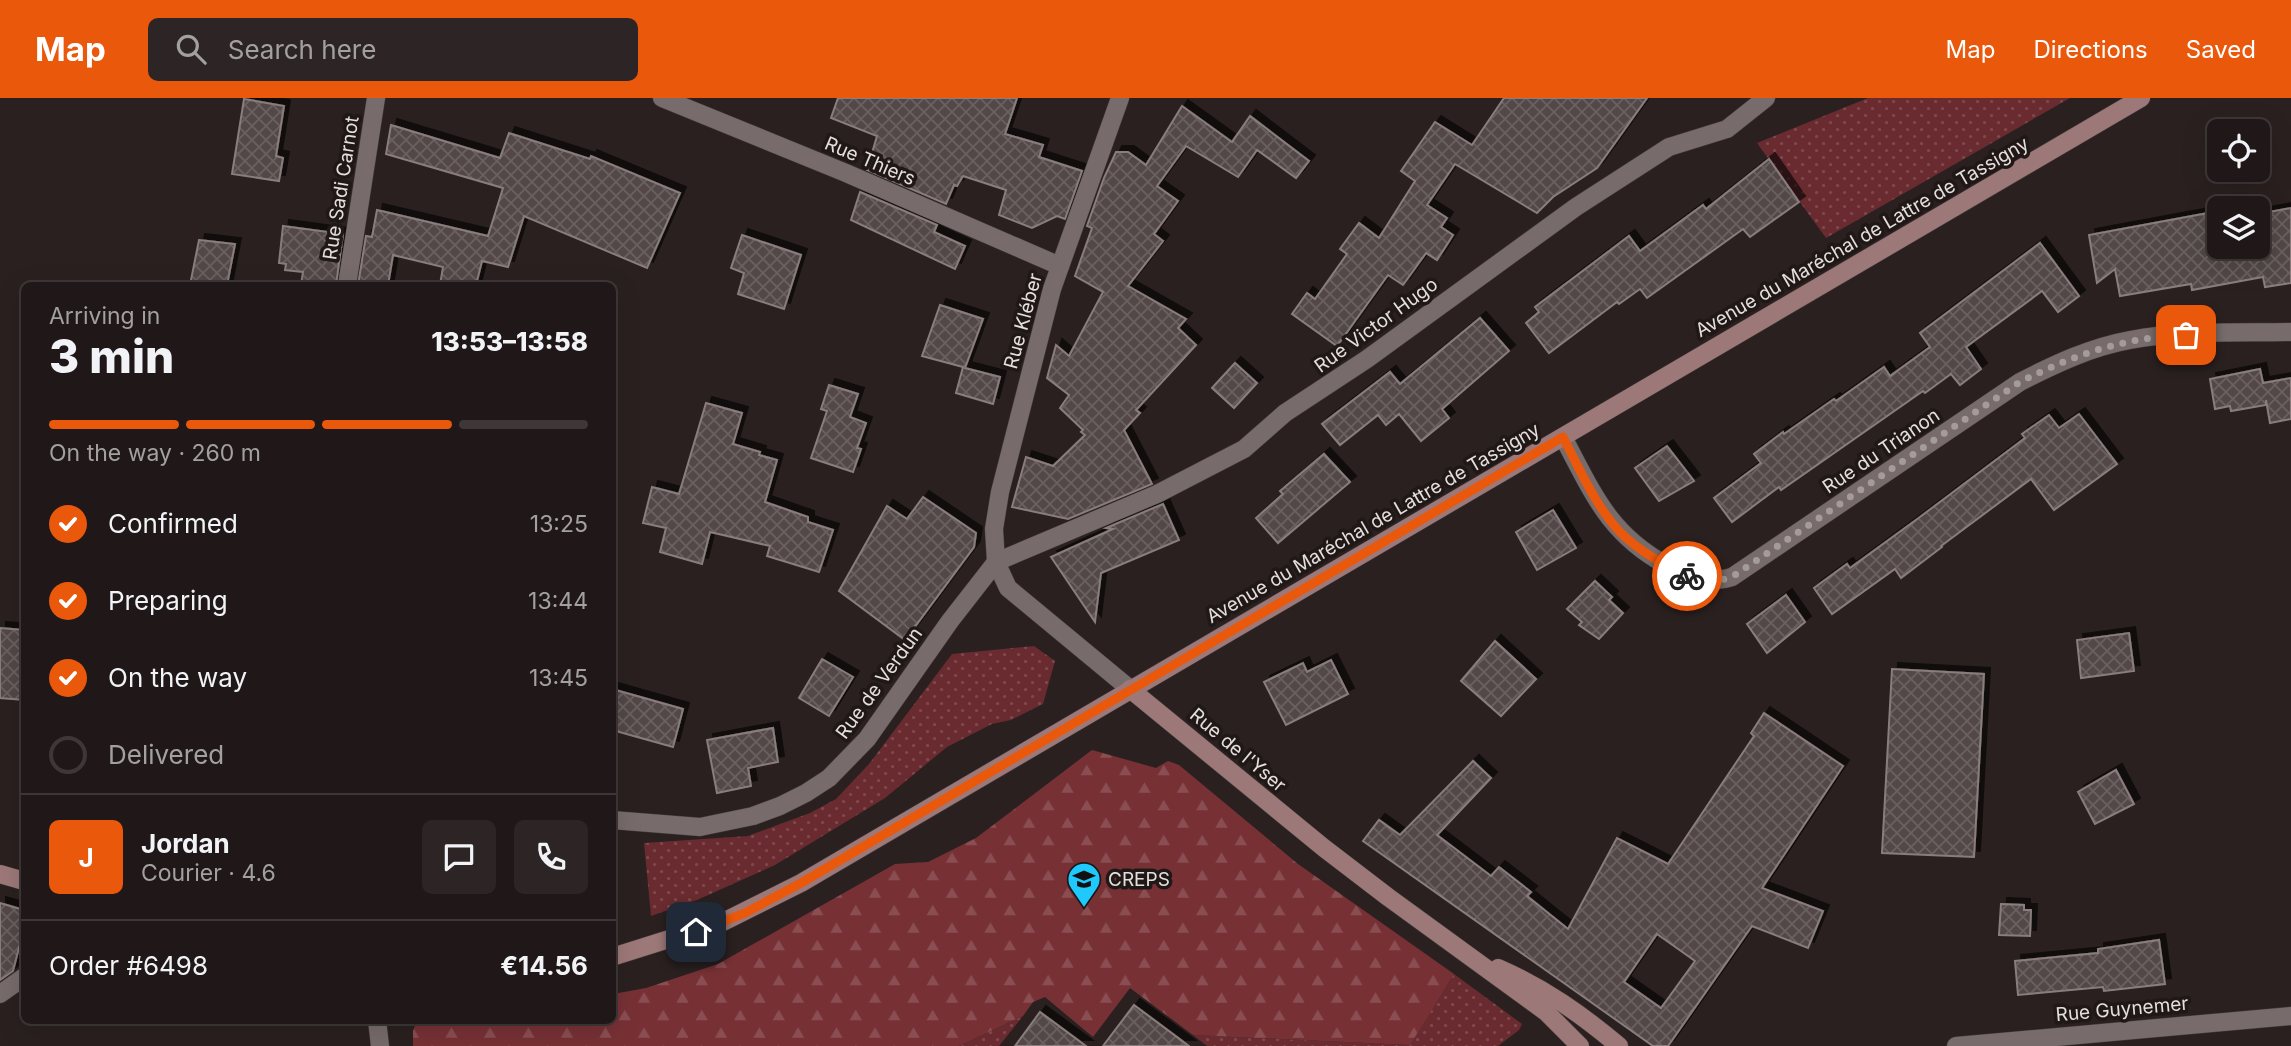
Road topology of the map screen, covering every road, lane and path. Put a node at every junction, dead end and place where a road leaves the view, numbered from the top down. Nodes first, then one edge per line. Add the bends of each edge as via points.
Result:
1 (376, 98) edge
2 (662, 98) edge
3 (1121, 98) edge
4 (1766, 98) edge
5 (2141, 98) edge
6 (1060, 266) junction
7 (347, 282) edge
8 (2291, 332) edge
9 (1563, 437) junction
10 (996, 562) junction
11 (1130, 689) junction
12 (616, 820) edge
13 (0, 874) edge
14 (21, 880) edge
15 (1469, 955) junction
16 (616, 956) edge
17 (21, 979) edge
18 (0, 994) edge
19 (2291, 1016) edge
20 (377, 1024) edge
21 (380, 1046) edge
22 (1580, 1046) edge
23 (1619, 1046) edge
24 (1956, 1046) edge

1 - 7 street, Rue Sadi Carnot
2 - 6 street, Rue Thiers
3 - 6 street, Rue Kléber
4 - 10 street, Rue Victor Hugo via 1727,129 1669,147 1604,188 1285,413 1244,449 1157,494
5 - 9 main road, Avenue du Maréchal de Lattre de Tassigny
6 - 10 street, Rue Kléber via 996,510
8 - 9 street, Rue du Trianon via 2129,340 2049,367 2020,382 1732,577 1715,582 1685,575 1620,532
9 - 11 main road, Avenue du Maréchal de Lattre de Tassigny
10 - 11 street, Rue de l'Yser via 1015,595
10 - 12 street, Rue de Verdun via 867,739 829,778 780,806 733,821 700,827
11 - 15 main road, Rue de l'Yser via 1324,848
11 - 16 main road, Avenue du Maréchal de Lattre de Tassigny via 745,913
13 - 14 main road
15 - 22 main road, Rue de l'Yser via 1546,1012
15 - 23 main road, Rue de l'Yser via 1556,997
17 - 18 street
19 - 24 street, Rue Guynemer
20 - 21 street

